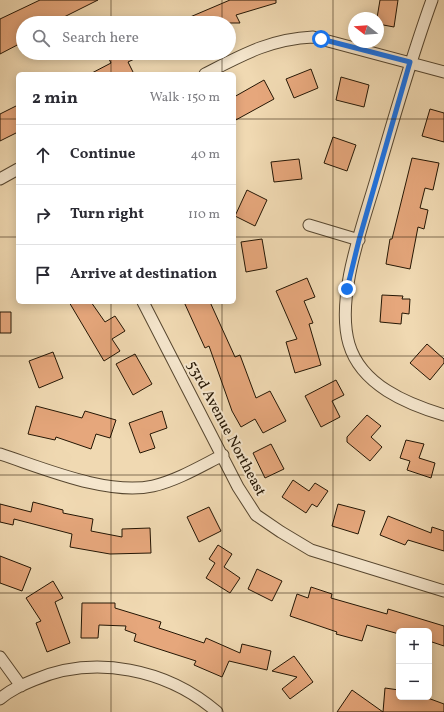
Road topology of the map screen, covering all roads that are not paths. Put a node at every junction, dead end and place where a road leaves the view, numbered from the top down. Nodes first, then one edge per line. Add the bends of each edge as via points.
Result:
1 (432, 0) edge
2 (235, 60) edge
3 (236, 60) edge
4 (410, 62) junction
5 (209, 72) edge
6 (444, 72) edge
7 (16, 170) edge
8 (0, 178) edge
9 (309, 225) dead end
10 (359, 240) junction
11 (144, 304) edge
12 (444, 415) edge
13 (0, 454) edge
14 (223, 455) junction
15 (444, 591) edge
16 (0, 657) edge
17 (20, 686) junction
18 (0, 699) edge
19 (217, 712) edge

1 - 4 street
2 - 5 street
3 - 4 street via 274,42 293,38 321,39
4 - 6 street
4 - 10 street
7 - 8 street
9 - 10 street
10 - 12 street via 347,289 345,323 349,344 358,362 370,377 389,392 403,401
11 - 14 street, 53rd Avenue Northeast
13 - 14 street via 73,478 120,487 153,486 184,475
14 - 15 street, 53rd Avenue Northeast via 238,487 256,515 281,532 311,550
16 - 17 street
17 - 18 street
17 - 19 street via 68,668 122,668 147,673 196,695

